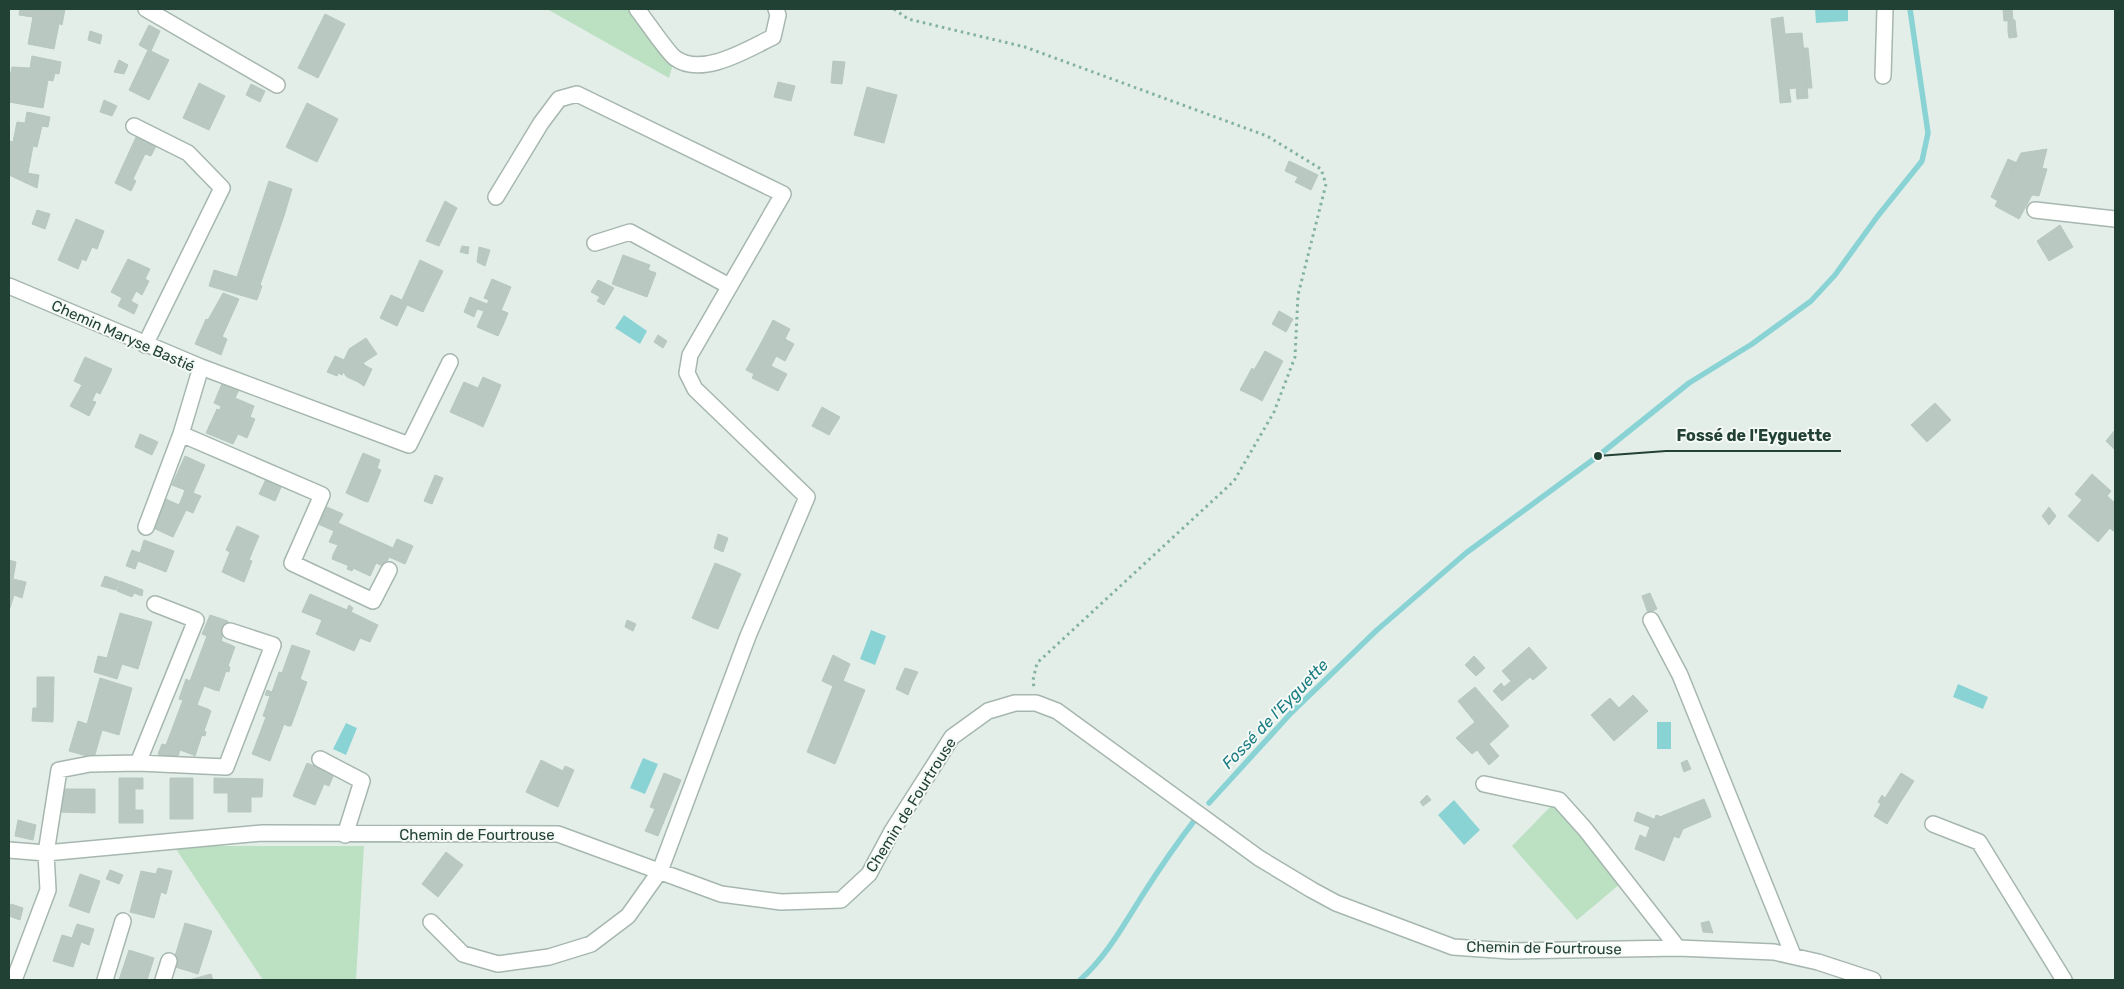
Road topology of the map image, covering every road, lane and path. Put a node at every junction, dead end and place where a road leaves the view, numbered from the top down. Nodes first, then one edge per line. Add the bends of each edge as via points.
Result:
1 (146, 9) edge
2 (637, 9) edge
3 (776, 9) edge
4 (894, 9) edge
5 (1885, 9) edge
6 (1883, 76) dead end
7 (277, 85) dead end
8 (134, 126) dead end
9 (496, 198) dead end
10 (2035, 210) dead end
11 (2115, 219) edge
12 (595, 243) dead end
13 (9, 286) edge
14 (730, 286) junction
15 (145, 345) junction
16 (450, 362) dead end
17 (201, 367) junction
18 (181, 434) junction
19 (146, 527) dead end
20 (390, 570) dead end
21 (155, 604) dead end
22 (1651, 620) dead end
23 (230, 631) dead end
24 (1036, 703) junction
25 (320, 759) dead end
26 (138, 763) junction
27 (1484, 784) dead end
28 (1933, 824) dead end
29 (345, 835) junction
30 (9, 850) edge
31 (46, 853) junction
32 (660, 871) junction
33 (123, 921) dead end
34 (431, 922) dead end
35 (1678, 948) junction
36 (1793, 955) junction
37 (169, 961) dead end
38 (14, 980) edge
39 (105, 980) edge
40 (162, 980) edge
41 (1873, 980) edge
42 (2064, 980) edge

1 - 7 street
2 - 3 street via 675,58 699,66 730,58 773,37 778,14
4 - 24 path via 908,20 1026,47 1267,136 1321,169 1326,184 1298,295 1295,357 1274,412 1234,481 1037,663 1033,680
5 - 6 street
8 - 15 street via 188,153 222,188
9 - 14 street via 559,99 577,94 783,194
10 - 11 street
12 - 14 street via 630,232
13 - 15 street, Chemin Maryse Bastié
14 - 32 street via 690,355 687,373 695,389 807,497 748,636
15 - 17 street, Chemin Maryse Bastié
16 - 17 street via 409,445
17 - 18 street, Chemin Maryse Bastié
18 - 19 street, Chemin Maryse Bastié
18 - 20 street via 322,495 292,563 373,601
21 - 26 street via 196,620
22 - 36 street via 1680,675
23 - 26 street via 272,645 226,767
24 - 32 street, Chemin de Fourtrouse via 1015,703 988,712 952,737 892,831 869,874 841,900 781,902 721,894
24 - 35 street, Chemin de Fourtrouse via 1056,711 1259,858 1336,903 1453,947 1510,951
25 - 29 street via 362,781
26 - 31 street via 90,764 60,770
27 - 35 street via 1560,800
28 - 42 street via 1978,842
29 - 31 street, Chemin de Fourtrouse via 262,833
29 - 32 street, Chemin de Fourtrouse via 558,834
30 - 31 street, Chemin de Fourtrouse
31 - 38 street via 48,890
32 - 34 street via 628,916 591,944 549,957 498,964 463,954
33 - 39 street
35 - 36 street, Chemin de Fourtrouse
36 - 41 street, Chemin de Fourtrouse
37 - 40 street

